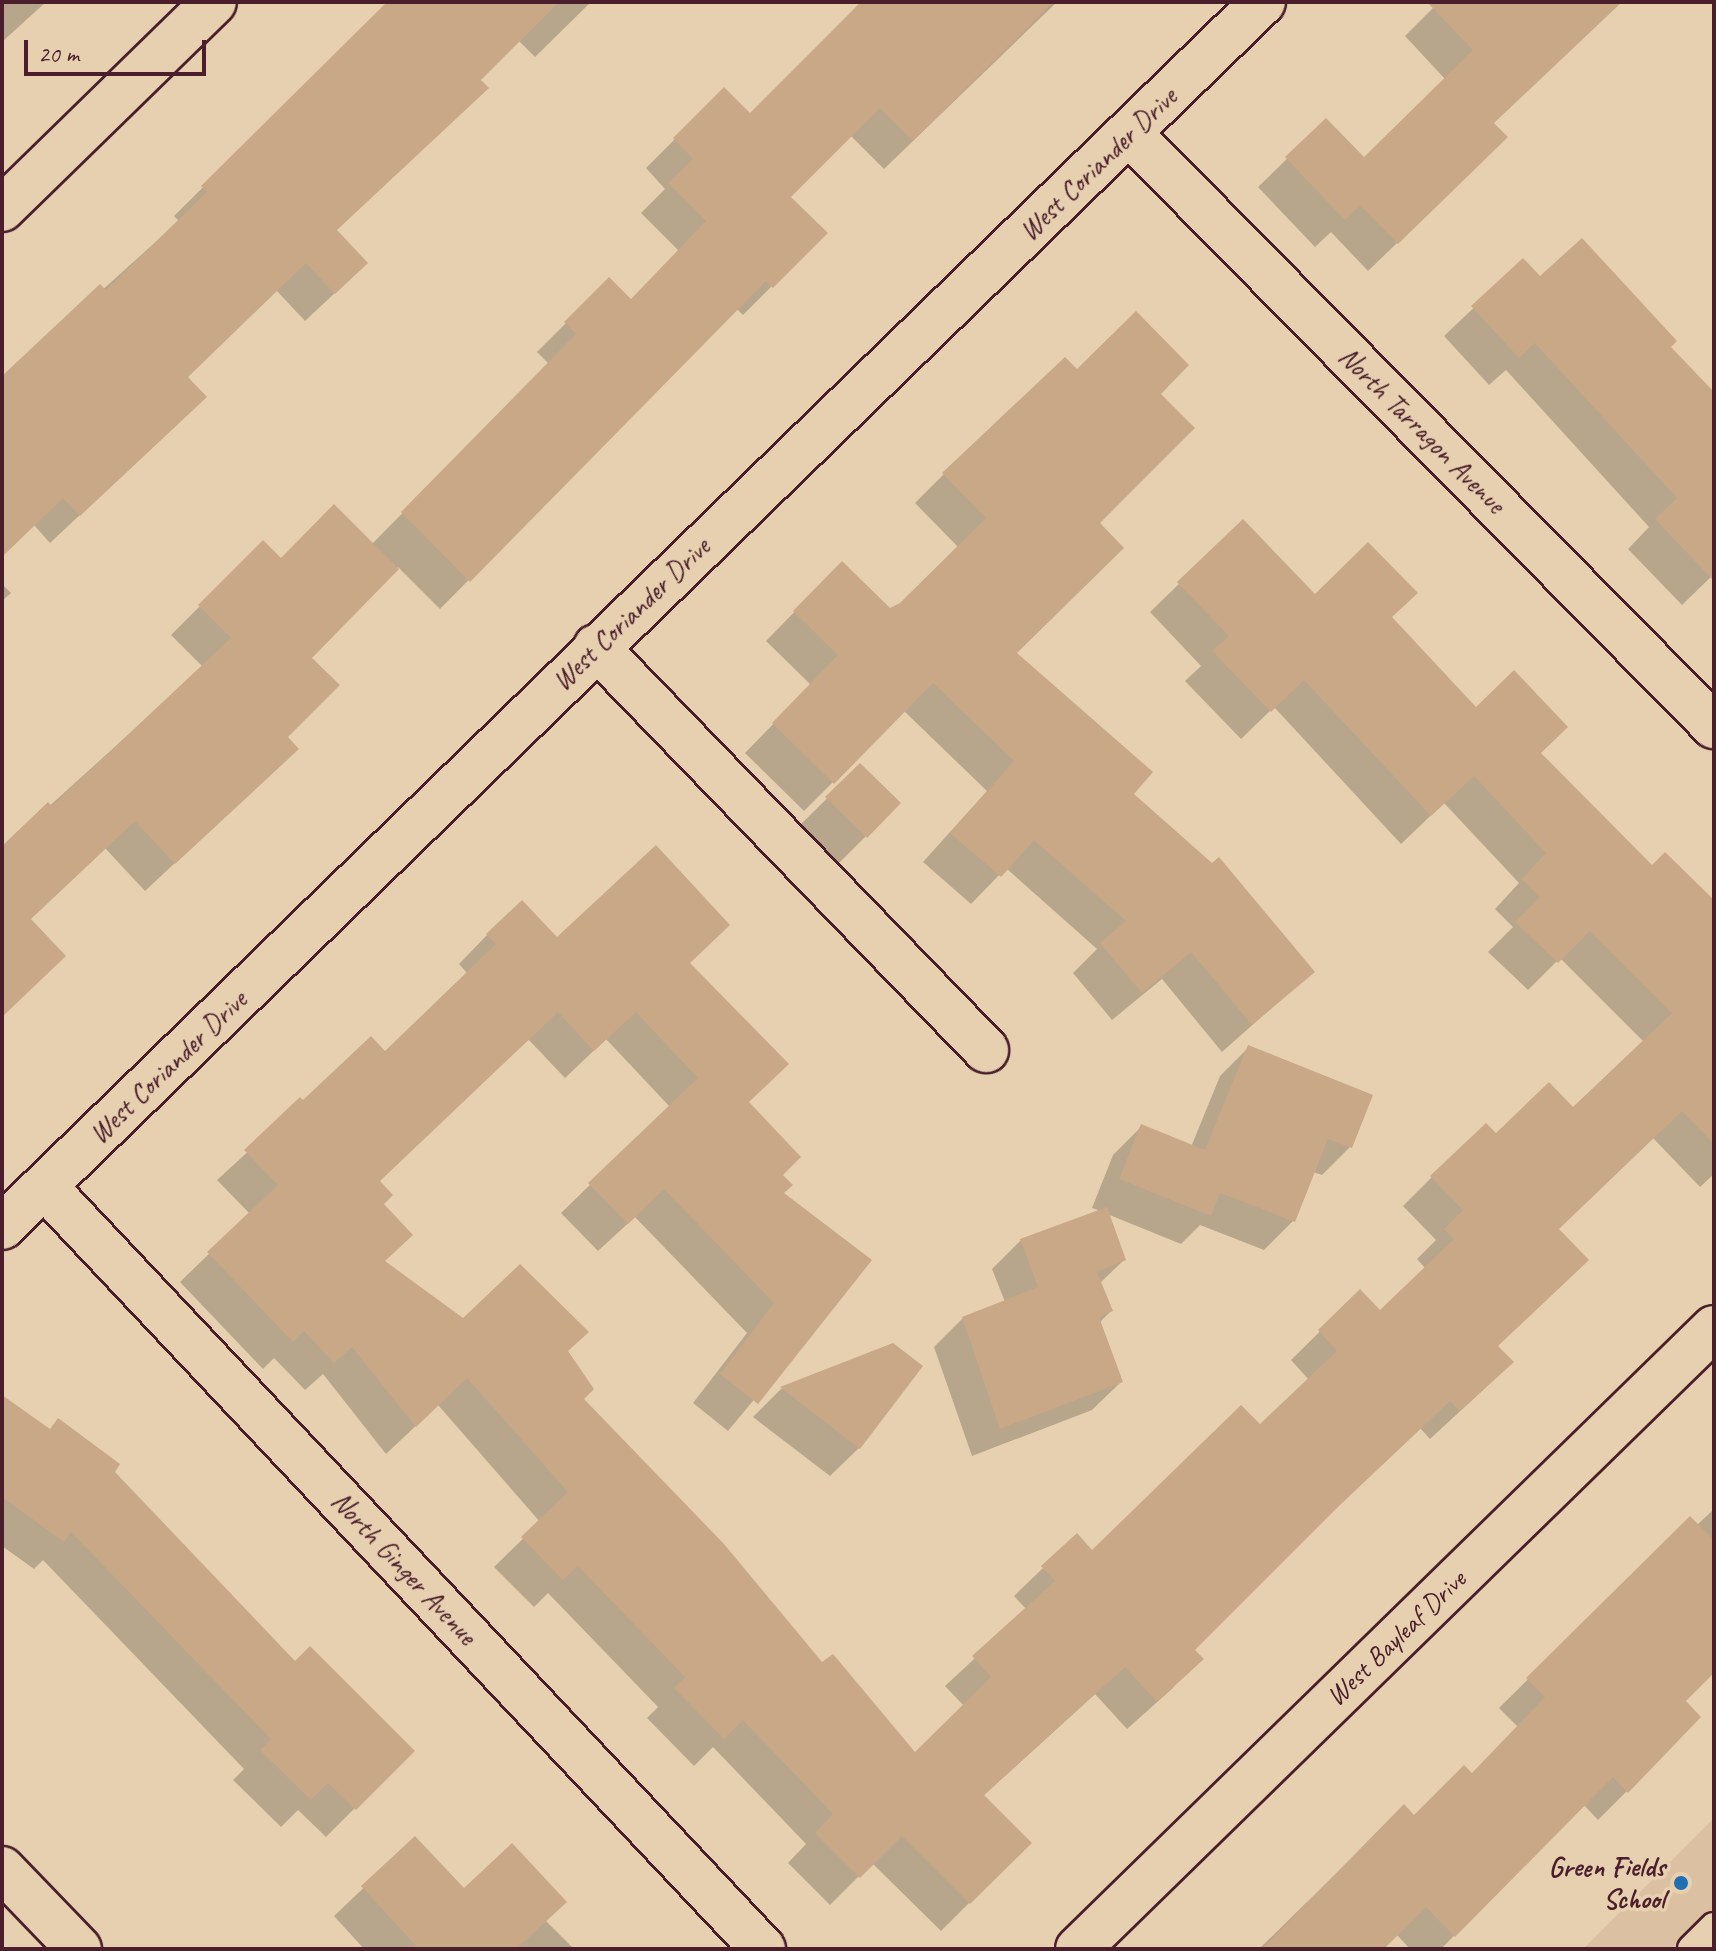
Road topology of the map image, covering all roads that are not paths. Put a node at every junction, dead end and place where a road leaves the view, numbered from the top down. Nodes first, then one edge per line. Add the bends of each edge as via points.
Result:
1 (214, 2) edge
2 (1263, 2) edge
3 (1130, 134) junction
4 (2, 209) edge
5 (596, 647) junction
6 (1714, 726) edge
7 (986, 1050) dead end
8 (45, 1187) junction
9 (2, 1227) edge
10 (1714, 1328) edge
11 (2, 1869) edge
12 (1714, 1927) edge
13 (79, 1949) edge
14 (763, 1949) edge
15 (1078, 1949) edge
16 (1692, 1949) edge

1 - 4 street
2 - 3 street, West Coriander Drive
3 - 5 street, West Coriander Drive
3 - 6 street, North Tarragon Avenue
5 - 7 street
5 - 8 street, West Coriander Drive
8 - 9 street, West Coriander Drive
8 - 14 street, North Ginger Avenue
10 - 15 street, West Bayleaf Drive
11 - 13 street
12 - 16 lane

